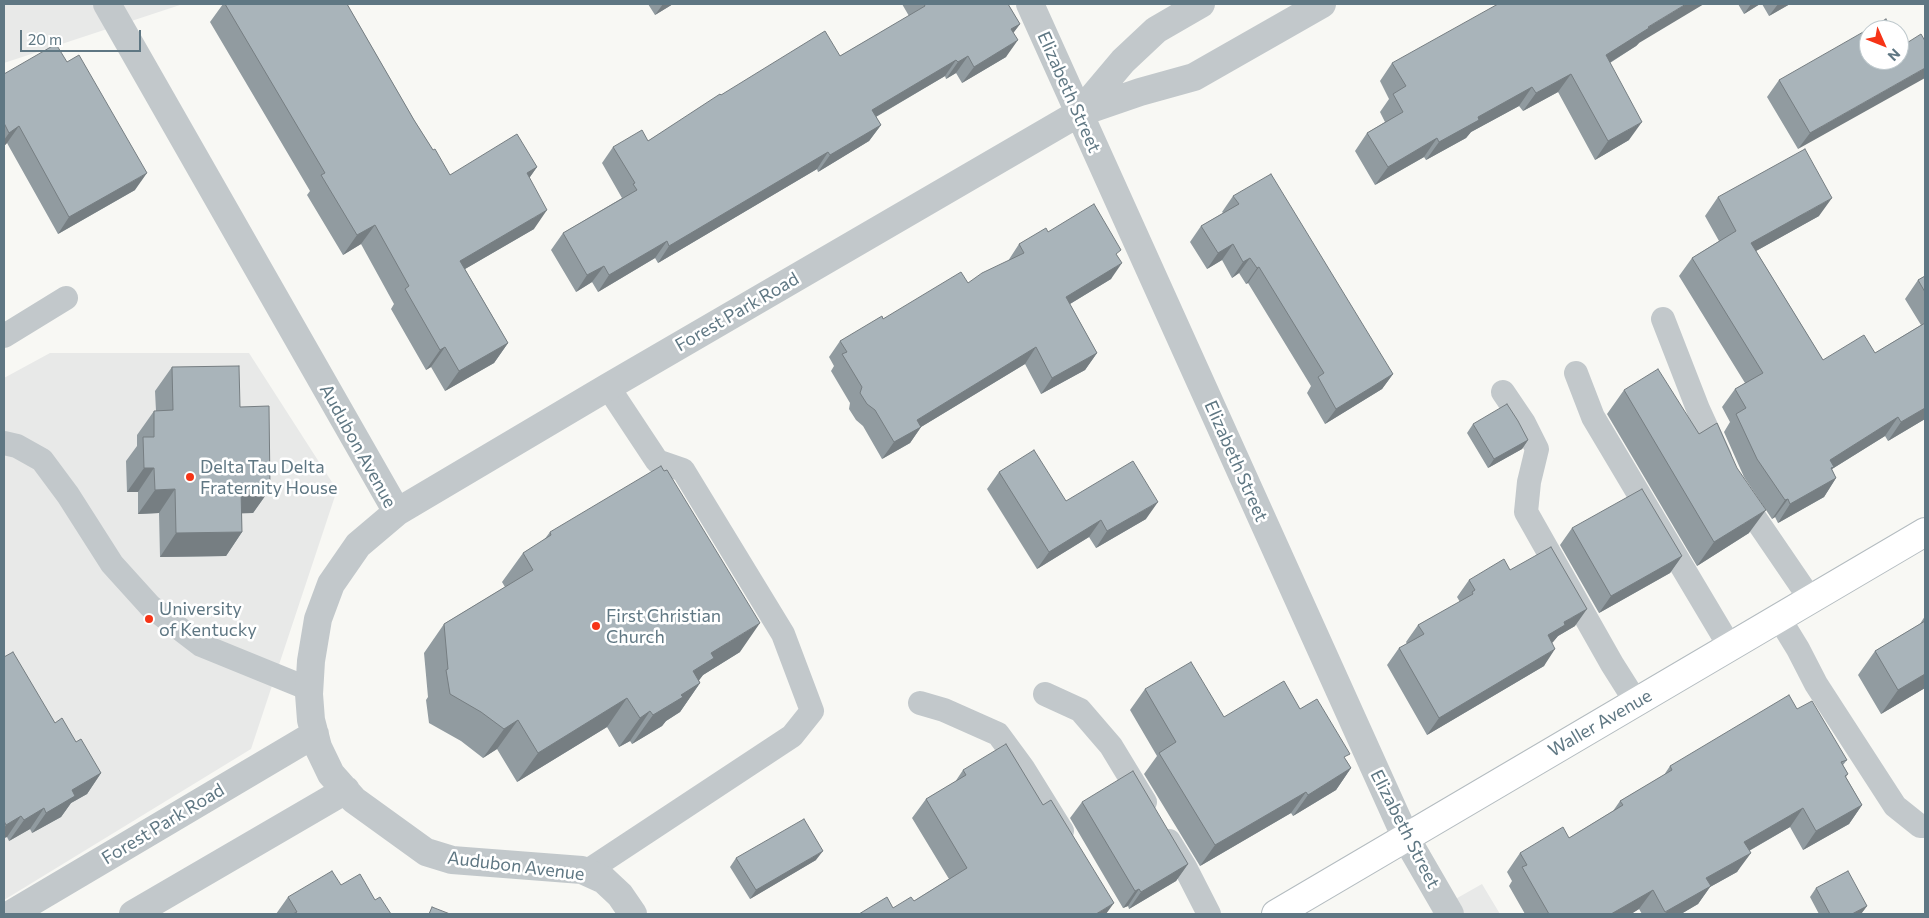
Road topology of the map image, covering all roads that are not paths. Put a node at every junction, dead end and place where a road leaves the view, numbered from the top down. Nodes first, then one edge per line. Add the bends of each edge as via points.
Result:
1 (107, 4) edge
2 (1030, 4) edge
3 (1201, 4) edge
4 (1322, 4) edge
5 (1079, 114) junction
6 (66, 298) dead end
7 (1663, 319) dead end
8 (4, 336) edge
9 (1576, 374) dead end
10 (608, 387) junction
11 (1503, 392) dead end
12 (4, 443) edge
13 (397, 512) junction
14 (1925, 532) edge
15 (1810, 600) junction
16 (1780, 618) junction
17 (1730, 647) junction
18 (309, 689) junction
19 (1045, 694) dead end
20 (1636, 702) junction
21 (920, 703) dead end
22 (315, 734) junction
23 (346, 790) junction
24 (1925, 826) edge
25 (1406, 838) junction
26 (1075, 852) edge
27 (586, 872) junction
28 (10, 914) edge
29 (133, 914) edge
30 (633, 914) edge
31 (1209, 914) edge
32 (1276, 914) edge
33 (1450, 914) edge

1 - 13 street, Audubon Avenue
2 - 5 street, Elizabeth Street
3 - 5 street, Forest Park Road via 1156,30 1123,62
4 - 5 street, Forest Park Road via 1194,77
5 - 10 street, Forest Park Road
5 - 25 street, Elizabeth Street
6 - 8 lane
7 - 15 lane via 1732,484
9 - 17 lane via 1593,417
10 - 13 street, Forest Park Road
10 - 27 lane via 657,461 683,470 783,634 812,711 792,736
11 - 20 lane via 1537,449 1526,512
12 - 18 lane via 17,446 42,460 112,564 150,606 201,645
13 - 18 street, Audubon Avenue via 358,545 331,584 318,619
14 - 15 main road, Waller Avenue
15 - 16 main road, Waller Avenue
16 - 17 main road, Waller Avenue
16 - 24 lane via 1816,684 1895,806 1920,826
17 - 20 main road, Waller Avenue
18 - 22 street, Audubon Avenue
19 - 31 lane via 1080,710 1110,746 1185,867
20 - 25 main road, Waller Avenue
21 - 26 lane via 998,734
22 - 23 street, Audubon Avenue via 331,774
22 - 28 street, Forest Park Road
23 - 27 street, Audubon Avenue via 354,800 426,852 452,860
23 - 29 street
25 - 32 main road, Waller Avenue
25 - 33 street, Elizabeth Street
27 - 30 street, Audubon Avenue via 604,880

